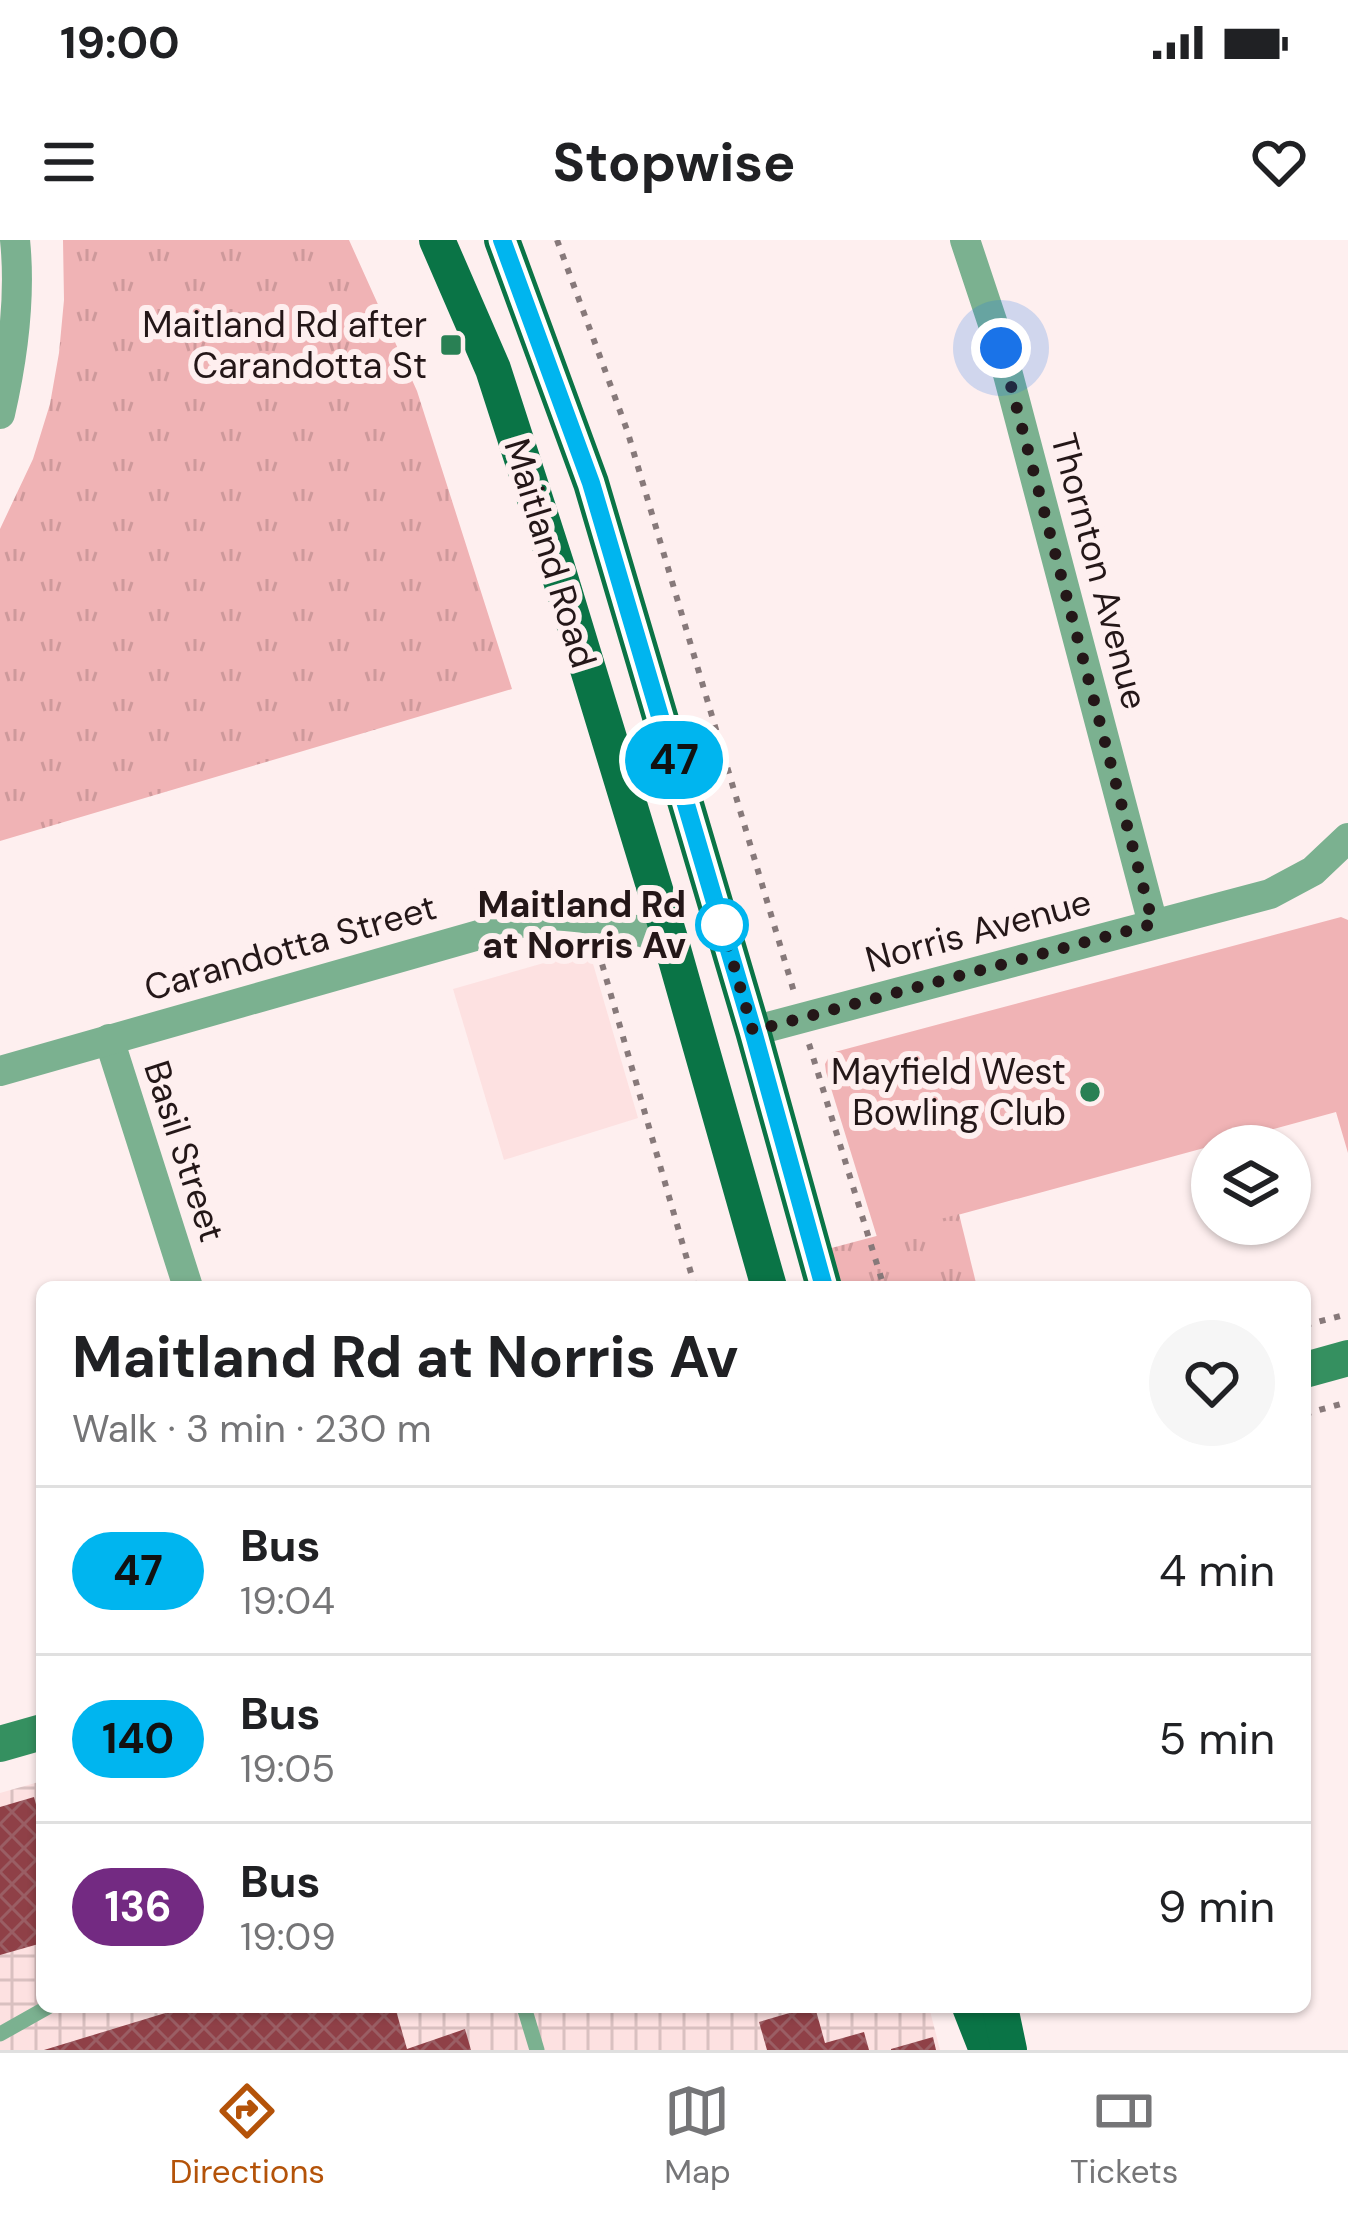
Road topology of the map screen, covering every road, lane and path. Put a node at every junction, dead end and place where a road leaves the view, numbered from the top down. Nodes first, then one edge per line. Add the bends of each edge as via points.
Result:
1 (15, 240) edge
2 (437, 240) edge
3 (502, 240) edge
4 (557, 240) edge
5 (964, 240) edge
6 (0, 414) edge
7 (1348, 838) edge
8 (588, 916) junction
9 (1153, 924) junction
10 (671, 942) junction
11 (797, 1003) dead end
12 (753, 1031) junction
13 (109, 1039) junction
14 (808, 1041) dead end
15 (0, 1071) edge
16 (186, 1281) edge
17 (693, 1281) edge
18 (767, 1281) edge
19 (822, 1281) edge
20 (882, 1281) edge
21 (1348, 1314) edge
22 (1311, 1323) edge
23 (1348, 1358) edge
24 (1311, 1368) edge
25 (1348, 1402) edge
26 (1311, 1412) edge
27 (36, 1734) edge
28 (0, 1744) edge
29 (38, 2013) edge
30 (526, 2013) edge
31 (972, 2013) edge
32 (1001, 2013) edge
33 (0, 2035) edge
34 (537, 2050) edge
35 (987, 2050) edge
36 (1010, 2050) edge

1 - 6 street via 14,337
2 - 10 main road, Maitland Road via 493,368
3 - 12 main road, Maitland Road via 591,483
4 - 11 path via 627,430
5 - 9 street, Thornton Avenue via 1001,348
7 - 9 street, Norris Avenue via 1313,871 1270,894
8 - 10 street, Carandotta Street
8 - 13 street, Carandotta Street via 549,915
8 - 17 path
9 - 12 street, Norris Avenue
10 - 18 main road, Maitland Road
12 - 19 main road, Maitland Road
13 - 15 street, Carandotta Street
13 - 16 street, Basil Street
14 - 20 path
21 - 22 path
23 - 24 main road
25 - 26 path
27 - 28 main road
29 - 33 lane
30 - 34 lane
31 - 35 main road
32 - 36 main road

